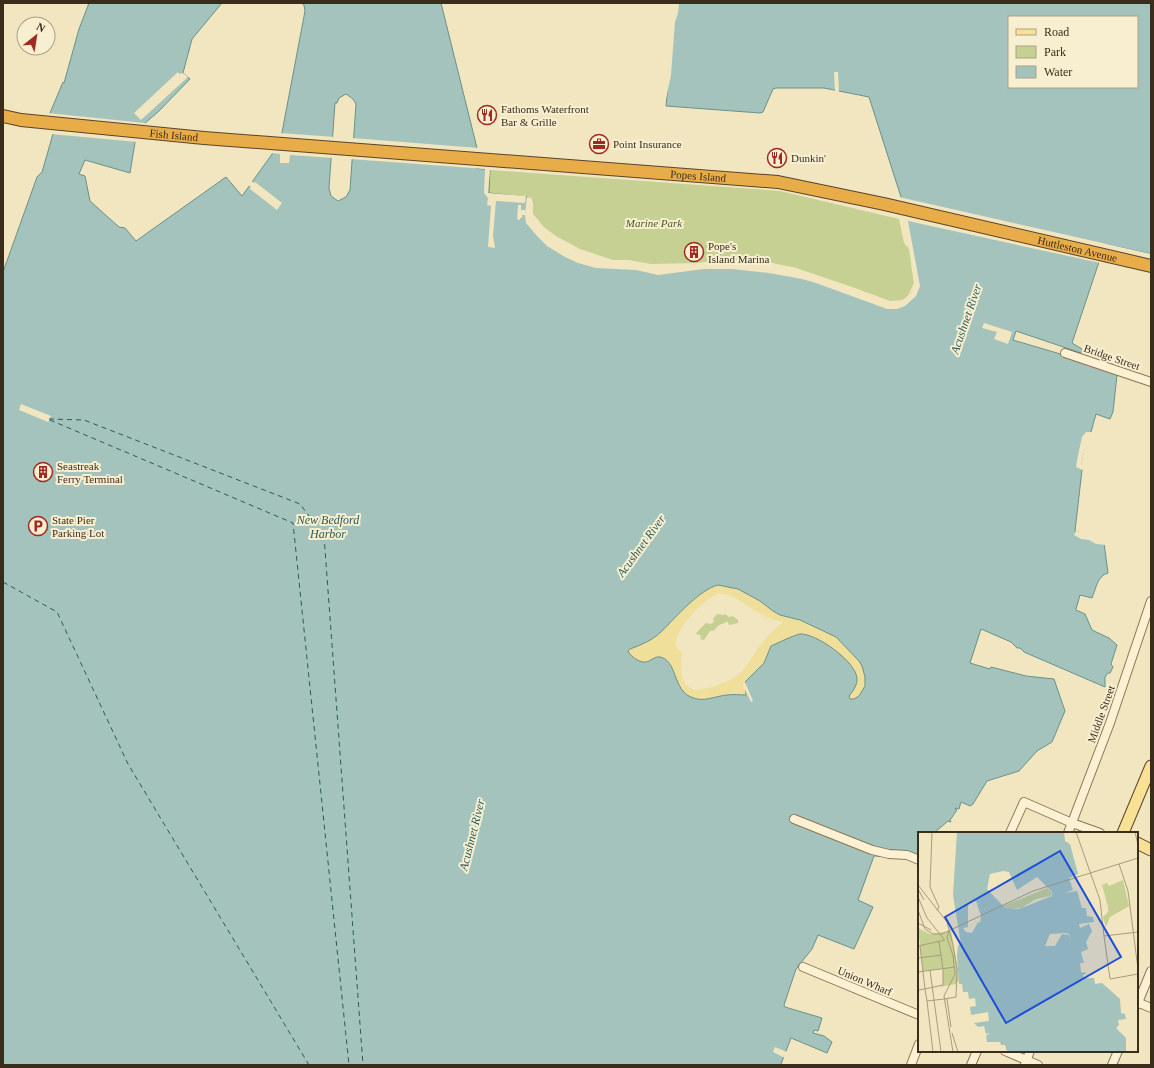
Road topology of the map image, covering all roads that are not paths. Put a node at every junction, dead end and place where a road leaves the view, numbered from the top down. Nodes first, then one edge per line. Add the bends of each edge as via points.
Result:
1 (3, 116) edge
2 (21, 120) junction
3 (3, 121) edge
4 (503, 161) joint
5 (1004, 232) joint
6 (1151, 266) edge
7 (1065, 353) dead end
8 (1151, 382) edge
9 (1151, 601) edge
10 (1150, 612) edge
11 (1151, 766) edge
12 (1149, 777) edge
13 (794, 819) dead end
14 (1072, 823) junction
15 (1010, 832) edge
16 (1068, 832) edge
17 (1097, 832) edge
18 (1123, 832) edge
19 (1138, 844) edge
20 (1151, 850) edge
21 (918, 860) edge
22 (803, 967) dead end
23 (1151, 971) edge
24 (1138, 1001) edge
25 (1138, 1003) edge
26 (1151, 1008) edge
27 (918, 1015) edge
28 (918, 1047) edge
29 (977, 1052) edge
30 (1007, 1052) edge
31 (1030, 1052) edge
32 (1118, 1052) edge
33 (1025, 1062) edge
34 (911, 1065) edge
35 (971, 1065) edge
36 (1038, 1065) edge
37 (1112, 1065) edge

1 - 2 highway
2 - 3 highway
2 - 4 highway, Fish Island via 204,138
4 - 5 highway, Popes Island via 778,182
5 - 6 highway, Huttleston Avenue
7 - 8 street, Bridge Street
9 - 10 street, Middle Street
10 - 14 street, Middle Street
11 - 12 main road
12 - 18 main road
13 - 21 street via 872,850 907,855
14 - 15 street via 1024,802
14 - 16 street, Middle Street
14 - 17 street
19 - 20 main road
22 - 27 street, Union Wharf
23 - 24 street
25 - 26 street
28 - 34 street
29 - 35 street
30 - 33 street
31 - 33 street
32 - 37 street
33 - 36 street

